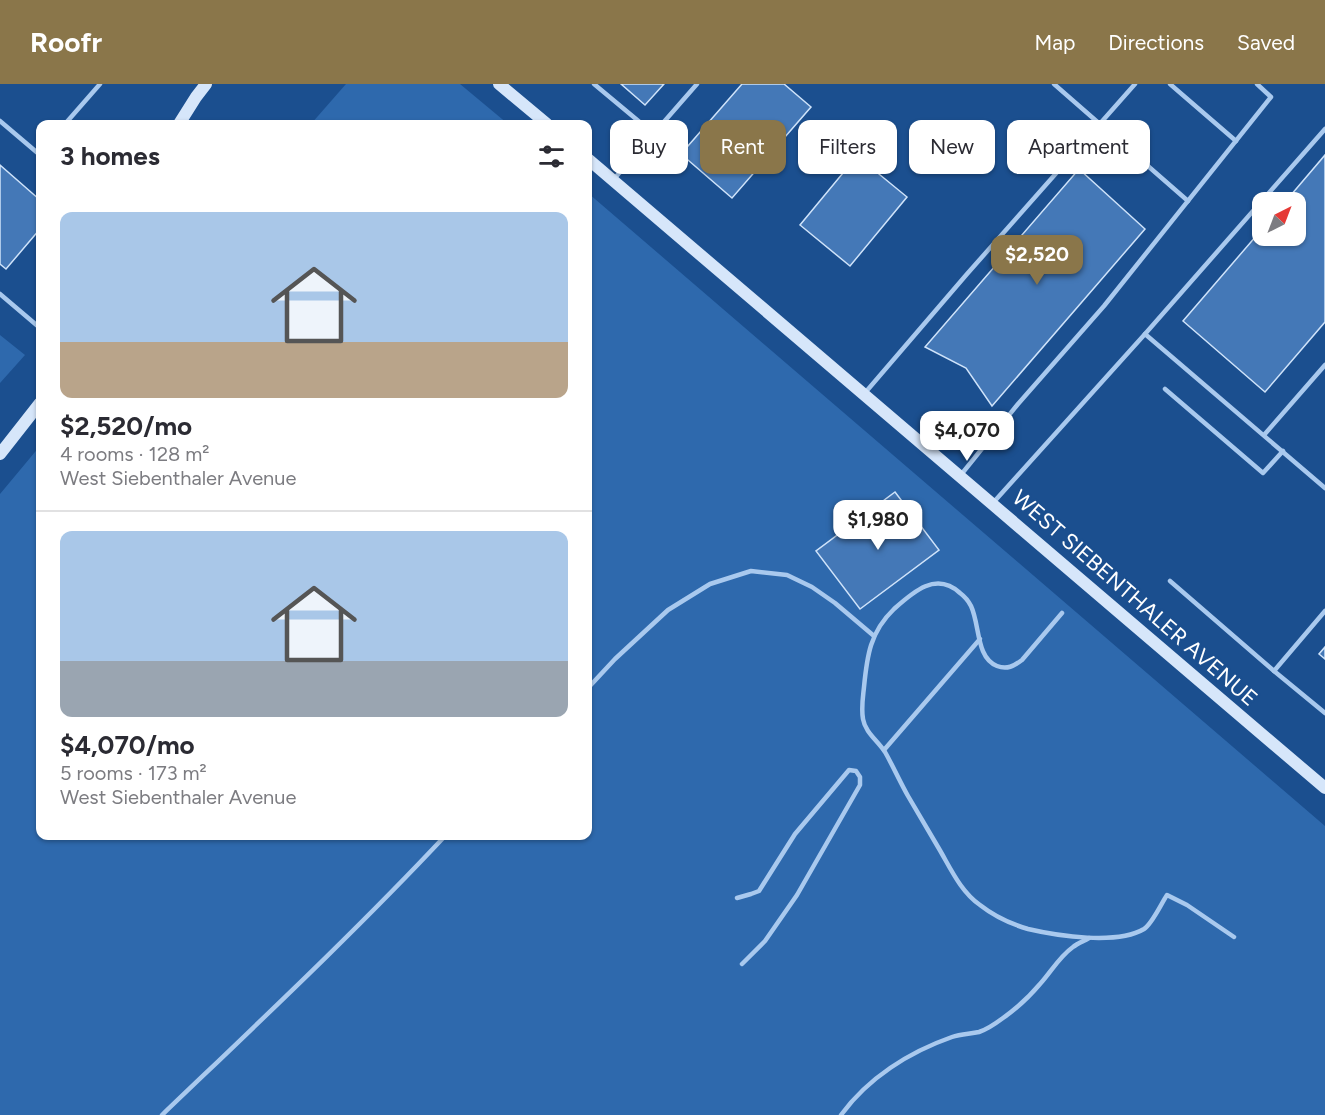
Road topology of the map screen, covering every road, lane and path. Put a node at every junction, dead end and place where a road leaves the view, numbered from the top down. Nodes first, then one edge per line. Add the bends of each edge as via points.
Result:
1 (100, 84) edge
2 (206, 84) edge
3 (501, 84) edge
4 (594, 84) edge
5 (697, 84) edge
6 (1054, 84) edge
7 (1135, 84) edge
8 (1170, 84) edge
9 (1257, 84) edge
10 (68, 120) edge
11 (182, 120) edge
12 (542, 120) edge
13 (637, 120) edge
14 (666, 120) edge
15 (1094, 120) edge
16 (1103, 120) edge
17 (0, 121) edge
18 (1325, 129) edge
19 (1236, 141) junction
20 (36, 151) edge
21 (592, 163) edge
22 (1150, 168) edge
23 (619, 174) edge
24 (1055, 174) edge
25 (613, 181) junction
26 (1188, 201) junction
27 (0, 294) edge
28 (36, 325) edge
29 (1145, 334) junction
30 (1325, 365) edge
31 (1165, 389) dead end
32 (864, 394) junction
33 (36, 409) edge
34 (1264, 435) junction
35 (1282, 451) junction
36 (0, 454) edge
37 (960, 476) junction
38 (1325, 488) edge
39 (992, 504) junction
40 (1170, 581) dead end
41 (1325, 610) edge
42 (1062, 613) dead end
43 (874, 636) junction
44 (980, 639) junction
45 (1274, 671) junction
46 (592, 684) edge
47 (1325, 713) edge
48 (884, 750) junction
49 (1325, 788) edge
50 (442, 840) edge
51 (737, 898) dead end
52 (1092, 937) junction
53 (1234, 937) dead end
54 (742, 964) dead end
55 (162, 1115) edge
56 (841, 1115) edge

1 - 10 lane
2 - 11 main road
3 - 12 main road
4 - 13 lane
5 - 14 lane
6 - 15 lane
7 - 16 lane
8 - 19 lane
9 - 19 lane via 1271,97
17 - 20 lane
18 - 29 lane
19 - 26 lane
21 - 25 main road, WEST SIEBENTHALER AVENUE
22 - 26 lane
23 - 25 lane
24 - 32 lane
25 - 32 main road, WEST SIEBENTHALER AVENUE
26 - 37 lane
27 - 28 lane
29 - 34 lane
29 - 39 lane
30 - 34 lane
31 - 35 lane via 1263,473
32 - 37 main road, WEST SIEBENTHALER AVENUE
33 - 36 main road
34 - 35 lane
35 - 38 lane
37 - 39 main road, WEST SIEBENTHALER AVENUE
39 - 49 main road, WEST SIEBENTHALER AVENUE
40 - 45 lane
41 - 45 lane
42 - 44 lane via 1014,666 1002,668 991,664 982,652
43 - 44 lane via 909,596 922,587 943,583 953,587 971,606
43 - 46 lane via 812,587 787,575 751,571 710,584 668,610
43 - 48 lane via 867,657 863,721
44 - 48 lane
45 - 47 lane
48 - 52 lane via 966,893 1002,919 1027,928
50 - 55 lane via 320,965
51 - 54 lane via 759,891 795,834 849,770 856,771 860,785 797,895 765,941
52 - 53 lane via 1131,934 1146,928 1167,895
52 - 56 lane via 1073,946 1040,984 989,1028 954,1037 902,1060 859,1093

